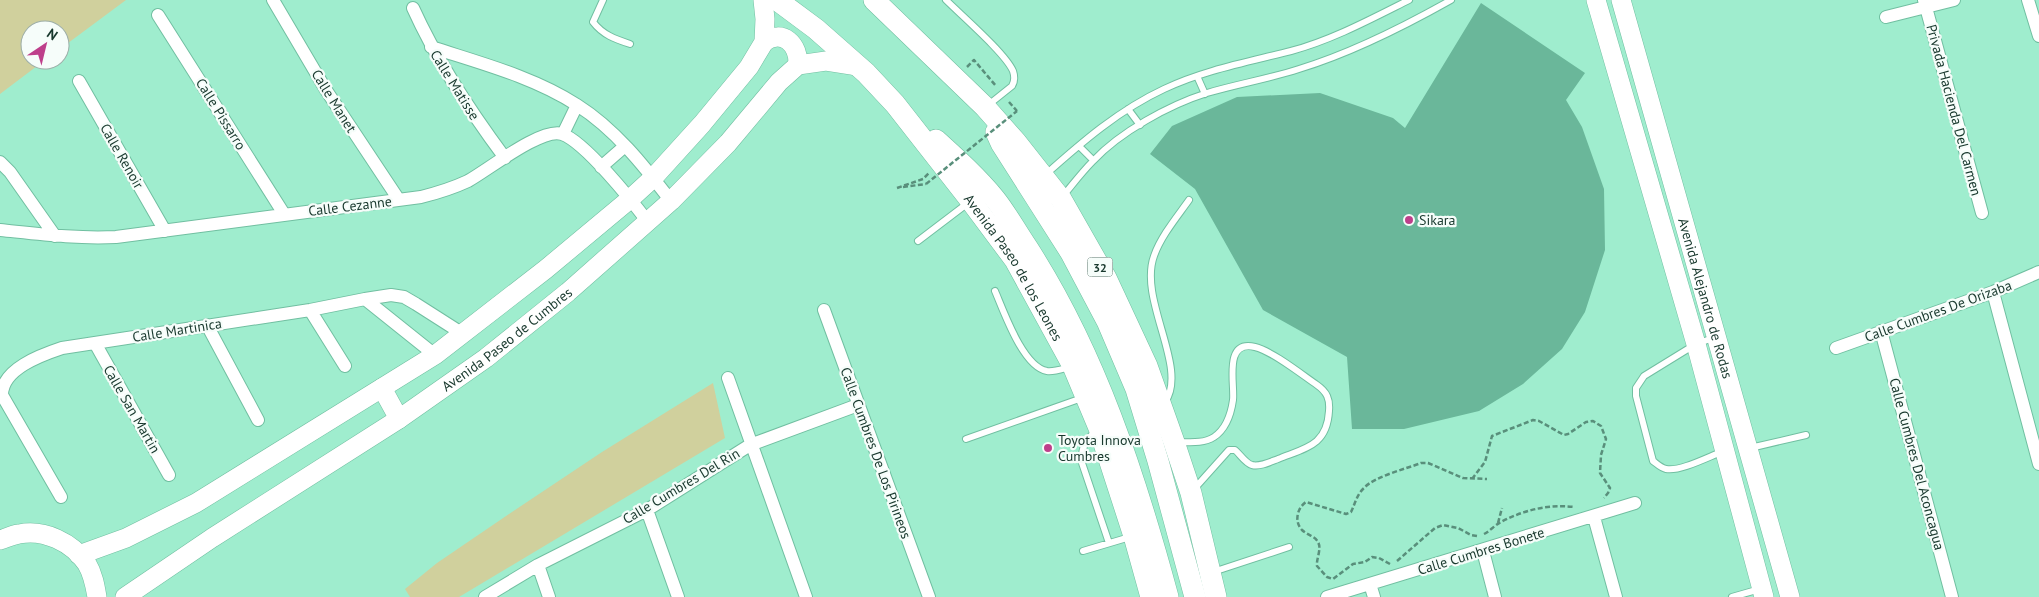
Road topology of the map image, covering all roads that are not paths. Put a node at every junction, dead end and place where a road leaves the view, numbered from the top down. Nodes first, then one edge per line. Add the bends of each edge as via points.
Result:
1 (273, 0) edge
2 (603, 0) edge
3 (762, 0) edge
4 (777, 0) edge
5 (874, 0) edge
6 (946, 0) edge
7 (1409, 0) edge
8 (1451, 0) edge
9 (1596, 0) edge
10 (1621, 0) edge
11 (1954, 0) edge
12 (2028, 0) edge
13 (1925, 4) edge
14 (413, 8) dead end
15 (158, 15) dead end
16 (1886, 17) dead end
17 (2039, 36) edge
18 (764, 42) junction
19 (630, 44) dead end
20 (431, 47) junction
21 (798, 65) junction
22 (858, 66) junction
23 (1197, 76) junction
24 (80, 82) dead end
25 (1205, 94) junction
26 (577, 105) junction
27 (1128, 109) junction
28 (987, 110) junction
29 (1140, 125) junction
30 (563, 134) junction
31 (625, 146) junction
32 (1079, 146) junction
33 (505, 158) junction
34 (1093, 160) junction
35 (0, 162) edge
36 (951, 162) junction
37 (601, 167) junction
38 (1044, 176) junction
39 (653, 178) junction
40 (630, 199) junction
41 (1061, 199) junction
42 (399, 200) junction
43 (971, 200) junction
44 (1189, 200) dead end
45 (671, 201) junction
46 (1982, 213) dead end
47 (284, 214) junction
48 (648, 222) junction
49 (0, 230) edge
50 (165, 231) junction
51 (55, 236) junction
52 (918, 241) dead end
53 (2039, 272) edge
54 (995, 291) dead end
55 (1993, 292) junction
56 (365, 299) junction
57 (310, 310) junction
58 (824, 310) dead end
59 (207, 326) junction
60 (1881, 331) junction
61 (463, 334) junction
62 (1717, 337) junction
63 (94, 343) junction
64 (1696, 344) junction
65 (1836, 348) dead end
66 (435, 355) junction
67 (345, 366) dead end
68 (1073, 366) junction
69 (728, 378) dead end
70 (382, 388) junction
71 (1086, 396) junction
72 (858, 405) junction
73 (1162, 407) junction
74 (399, 419) junction
75 (258, 420) dead end
76 (1099, 428) junction
77 (1806, 435) dead end
78 (966, 439) dead end
79 (1174, 442) junction
80 (750, 445) junction
81 (1748, 448) junction
82 (1725, 451) junction
83 (2039, 464) edge
84 (169, 475) dead end
85 (1191, 493) junction
86 (61, 498) dead end
87 (1635, 503) dead end
88 (646, 510) junction
89 (1594, 517) junction
90 (1134, 536) junction
91 (0, 540) edge
92 (1109, 542) junction
93 (1289, 547) dead end
94 (1084, 551) dead end
95 (1483, 551) junction
96 (79, 555) junction
97 (538, 565) junction
98 (1210, 573) junction
99 (1370, 584) junction
100 (1762, 593) edge
101 (97, 597) edge
102 (125, 597) edge
103 (485, 597) edge
104 (549, 597) edge
105 (678, 597) edge
106 (806, 597) edge
107 (928, 597) edge
108 (1150, 597) edge
109 (1168, 597) edge
110 (1195, 597) edge
111 (1216, 597) edge
112 (1328, 597) edge
113 (1374, 597) edge
114 (1495, 597) edge
115 (1616, 597) edge
116 (1732, 597) edge
117 (1790, 597) edge
118 (1952, 597) edge

1 - 42 street, Calle Manet via 326,90
2 - 19 lane via 593,22 600,31
3 - 18 street
4 - 22 main road, Avenida Paseo de los Leones
5 - 28 main road, 32
6 - 28 lane via 1005,58 1014,73 1012,86
7 - 23 lane via 1328,38
8 - 25 lane via 1336,57
9 - 64 street, Avenida Alejandro de Rodas
10 - 62 street, Avenida Alejandro de Rodas
11 - 13 street
12 - 17 street
13 - 16 street
13 - 46 street, Privada Hacienda Del Carmen
14 - 20 street, Calle Matisse
15 - 47 street, Calle Pissarro
18 - 21 street via 778,36 790,42 796,48
18 - 39 street via 750,66
20 - 26 street via 507,72
20 - 33 street, Calle Matisse
21 - 22 street via 826,61
21 - 45 street, Avenida Paseo de Cumbres
22 - 36 main road, Avenida Paseo de los Leones
23 - 25 lane
23 - 27 lane via 1164,88
24 - 50 street, Calle Renoir
25 - 29 lane
26 - 30 street
26 - 31 street
27 - 29 lane
27 - 32 lane
28 - 38 main road, 32
28 - 110 main road via 1001,143 1071,253 1107,321 1136,390
29 - 34 lane
30 - 33 street, Calle Cezanne via 551,133 541,137
30 - 37 street
31 - 37 street
31 - 39 street
32 - 34 lane
32 - 38 lane
33 - 42 street, Calle Cezanne via 453,187
34 - 41 lane
35 - 51 street
36 - 43 main road, Avenida Paseo de los Leones
36 - 109 main road via 997,201 1041,270 1075,332 1104,396 1131,471
37 - 40 street
38 - 41 main road, 32
39 - 40 street
39 - 45 street
40 - 48 street
40 - 61 street
41 - 73 main road, 32 via 1127,320
42 - 47 street, Calle Cezanne
43 - 52 lane
43 - 68 main road, Avenida Paseo de los Leones via 1015,260
44 - 73 lane via 1154,256 1152,270 1154,306 1173,383
45 - 48 street, Avenida Paseo de Cumbres
47 - 50 street, Calle Cezanne
48 - 74 street, Avenida Paseo de Cumbres via 486,358
49 - 51 street, Calle Cezanne
50 - 51 street, Calle Cezanne via 116,237
53 - 55 street, Calle Cumbres De Orizaba
54 - 68 lane via 1032,363 1046,371
55 - 60 street, Calle Cumbres De Orizaba
55 - 83 street
56 - 57 street, Calle Martinica
56 - 61 street, Calle Martinica via 404,297
56 - 66 street
57 - 59 street, Calle Martinica
57 - 67 street
58 - 72 street, Calle Cumbres De Los Pirineos
59 - 63 street, Calle Martinica
59 - 75 street
60 - 65 street, Calle Cumbres De Orizaba
60 - 118 street, Calle Cumbres Del Aconcagua
61 - 66 street
62 - 64 lane
62 - 81 street, Avenida Alejandro de Rodas
63 - 84 street, Calle San Martin
63 - 86 street, Calle Martinica via 62,348 35,359 7,378 2,388 6,403
64 - 82 street, Avenida Alejandro de Rodas
64 - 82 lane via 1644,376 1636,388 1653,461 1666,469 1677,468
66 - 70 street
68 - 71 main road, Avenida Paseo de los Leones
69 - 80 street
70 - 74 street
70 - 96 street via 196,503 126,538
71 - 76 main road, Avenida Paseo de los Leones
71 - 78 lane
72 - 80 street, Calle Cumbres Del Rin
72 - 107 street, Calle Cumbres De Los Pirineos
73 - 79 main road, 32
74 - 102 street, Avenida Paseo de Cumbres
76 - 90 main road, Avenida Paseo de los Leones
76 - 92 lane via 1088,438 1081,453
77 - 81 lane
79 - 85 main road, 32
79 - 85 lane via 1202,442 1221,431 1228,421 1233,399 1234,355 1246,346 1265,351 1324,390 1329,398 1326,430 1321,439 1311,446 1253,465 1235,450 1229,450
80 - 88 street, Calle Cumbres Del Rin
80 - 106 street
81 - 117 street, Avenida Alejandro de Rodas
82 - 100 street, Avenida Alejandro de Rodas
85 - 98 main road, 32
87 - 89 street, Calle Cumbres Bonete
88 - 97 street, Calle Cumbres Del Rin
88 - 105 street
89 - 95 street, Calle Cumbres Bonete
89 - 115 street
90 - 92 lane
90 - 108 main road, Avenida Paseo de los Leones
91 - 96 street via 19,534 40,534 59,540
92 - 94 lane
93 - 98 lane
95 - 99 street, Calle Cumbres Bonete
95 - 114 street
96 - 101 street via 94,580
97 - 103 street, Calle Cumbres Del Rin
97 - 104 street
98 - 111 main road, 32
99 - 112 street, Calle Cumbres Bonete
99 - 113 street
100 - 116 lane

